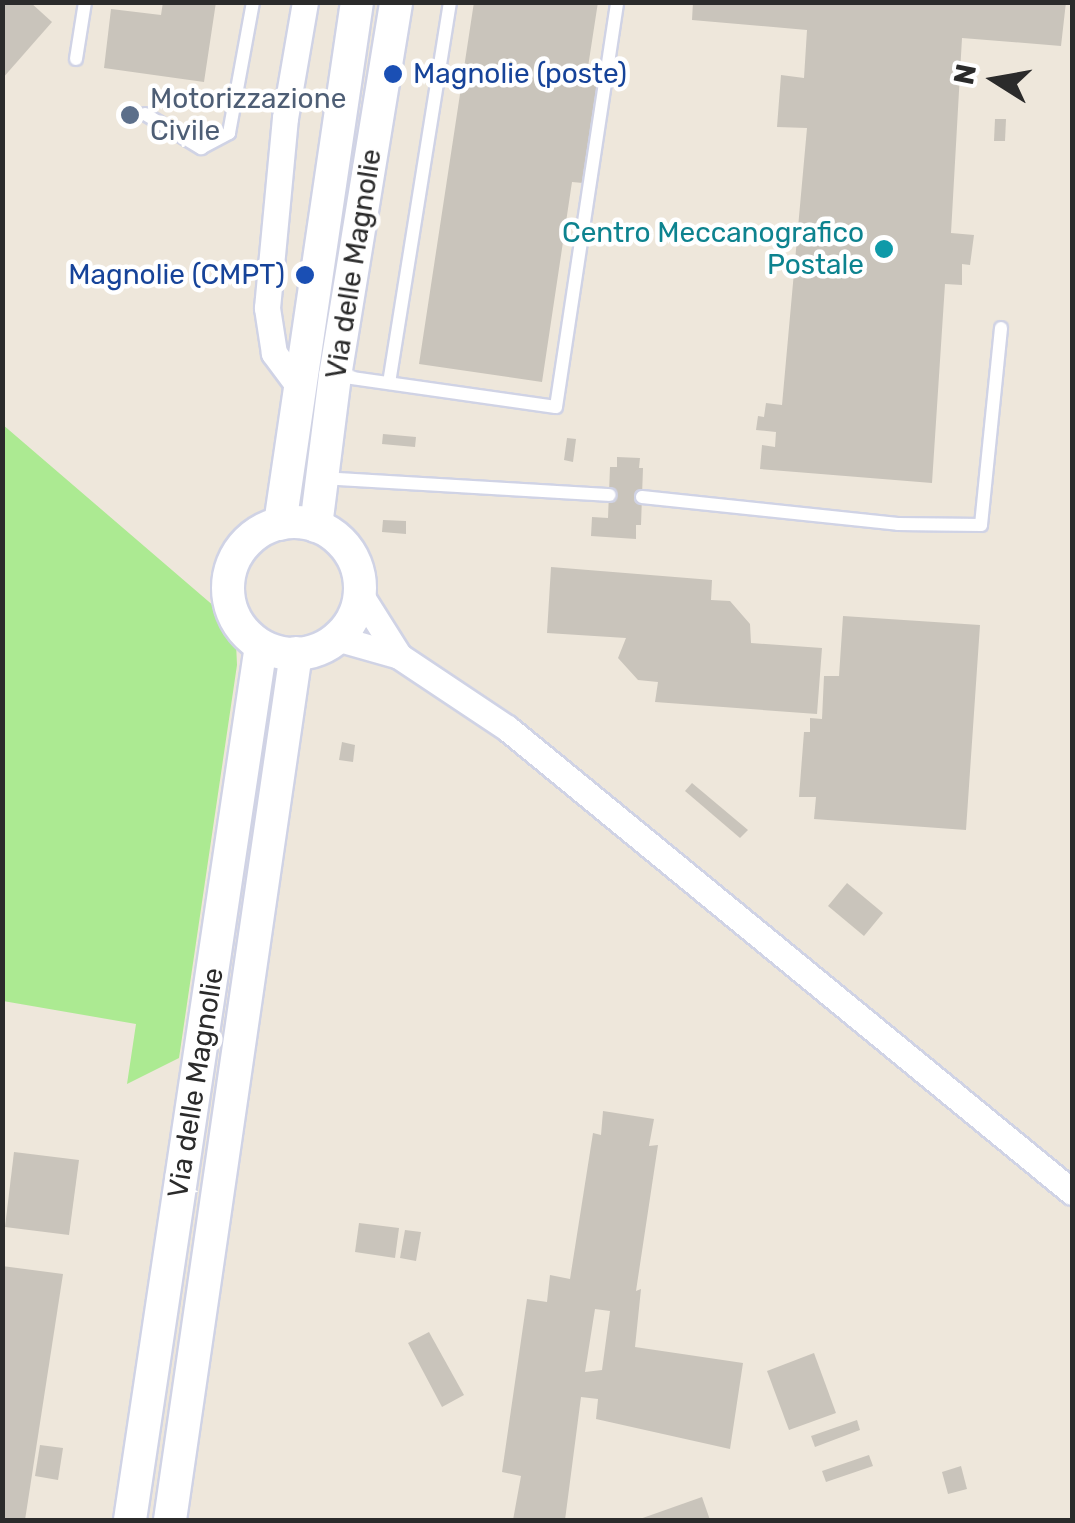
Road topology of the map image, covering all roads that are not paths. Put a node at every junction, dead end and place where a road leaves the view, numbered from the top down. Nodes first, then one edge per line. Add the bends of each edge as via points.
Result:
1 (84, 2) edge
2 (253, 2) edge
3 (305, 2) edge
4 (357, 2) edge
5 (396, 2) edge
6 (450, 2) edge
7 (617, 2) edge
8 (76, 59) dead end
9 (145, 114) dead end
10 (1001, 328) dead end
11 (336, 376) junction
12 (389, 382) junction
13 (300, 388) junction
14 (321, 478) junction
15 (609, 495) dead end
16 (642, 497) dead end
17 (280, 524) junction
18 (316, 526) junction
19 (360, 594) junction
20 (336, 638) junction
21 (262, 646) junction
22 (296, 654) junction
23 (399, 656) junction
24 (1072, 1192) edge
25 (130, 1520) edge
26 (170, 1520) edge

1 - 8 lane
2 - 9 lane via 229,133 201,148
3 - 13 street via 267,308 274,354
4 - 13 street, Via delle Magnolie
5 - 11 street, Via delle Magnolie
6 - 12 lane
7 - 12 lane via 556,407
10 - 16 lane via 981,525 898,524
11 - 12 lane
11 - 14 street, Via delle Magnolie
13 - 17 street, Via delle Magnolie
14 - 15 lane
14 - 18 street, Via delle Magnolie
17 - 18 street
17 - 21 street via 242,546 228,582 235,619
18 - 19 street via 350,552
19 - 20 street via 354,616
19 - 23 street
20 - 22 street
20 - 23 street
21 - 22 street
21 - 25 street, Via delle Magnolie
22 - 26 street, Via delle Magnolie
23 - 24 street via 507,728

